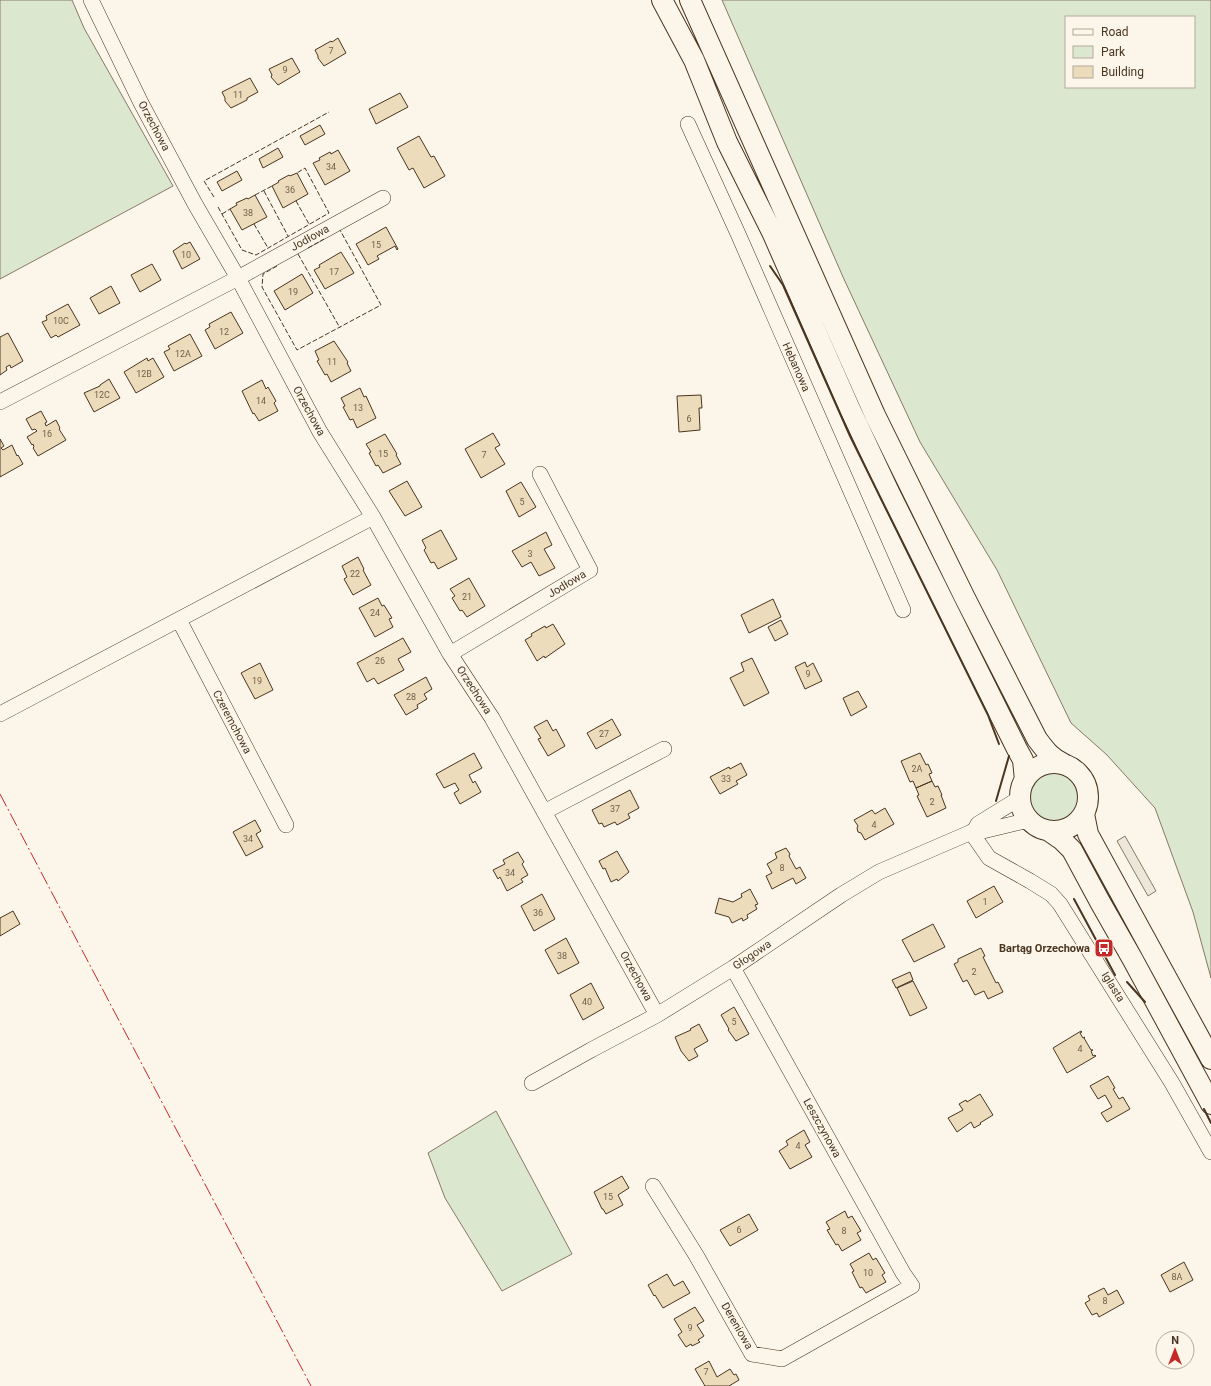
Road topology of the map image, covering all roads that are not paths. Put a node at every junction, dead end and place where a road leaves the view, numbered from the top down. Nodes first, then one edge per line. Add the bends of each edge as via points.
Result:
1 (91, 0) edge
2 (662, 0) edge
3 (690, 0) edge
4 (688, 124) dead end
5 (383, 198) dead end
6 (238, 278) junction
7 (0, 402) edge
8 (540, 474) dead end
9 (373, 517) junction
10 (903, 610) dead end
11 (179, 620) junction
12 (450, 654) junction
13 (0, 714) edge
14 (664, 749) dead end
15 (1064, 764) junction
16 (1022, 789) junction
17 (544, 812) junction
18 (1084, 814) junction
19 (1028, 820) junction
20 (286, 825) dead end
21 (972, 831) junction
22 (1049, 832) junction
23 (733, 968) junction
24 (657, 1015) junction
25 (1211, 1059) edge
26 (532, 1084) dead end
27 (1211, 1104) edge
28 (1211, 1152) edge
29 (653, 1186) dead end
30 (912, 1286) joint

1 - 6 street, Orzechowa via 148,116
2 - 16 main road via 694,60 727,142 772,232 889,492 1018,749 1023,760
3 - 15 main road via 875,415 1038,739 1054,760
4 - 10 street, Hebanowa
5 - 6 street, Jodłowa
6 - 7 street, Jodłowa
6 - 9 street, Orzechowa via 320,432
8 - 12 street, Jodłowa via 590,570
9 - 11 street
9 - 12 street, Orzechowa
11 - 13 street
11 - 20 street, Czeremchowa
12 - 17 street, Orzechowa via 492,718
14 - 17 street
15 - 16 main road via 1046,764 1038,768 1030,773
15 - 18 main road via 1081,776 1086,785 1088,795
16 - 19 main road via 1022,810
16 - 21 street, Głogowa
17 - 24 street, Orzechowa
18 - 22 main road via 1069,828
18 - 25 main road via 1088,834
19 - 21 street, Głogowa via 983,832
19 - 22 main road
21 - 23 street, Głogowa via 879,872
21 - 28 street, Iglasta via 989,858 1051,894 1060,904 1172,1083
22 - 27 main road via 1072,850
23 - 24 street, Głogowa
23 - 30 street, Leszczynowa
24 - 26 street, Głogowa
29 - 30 street, Dereniowa via 696,1255 752,1354 782,1359

